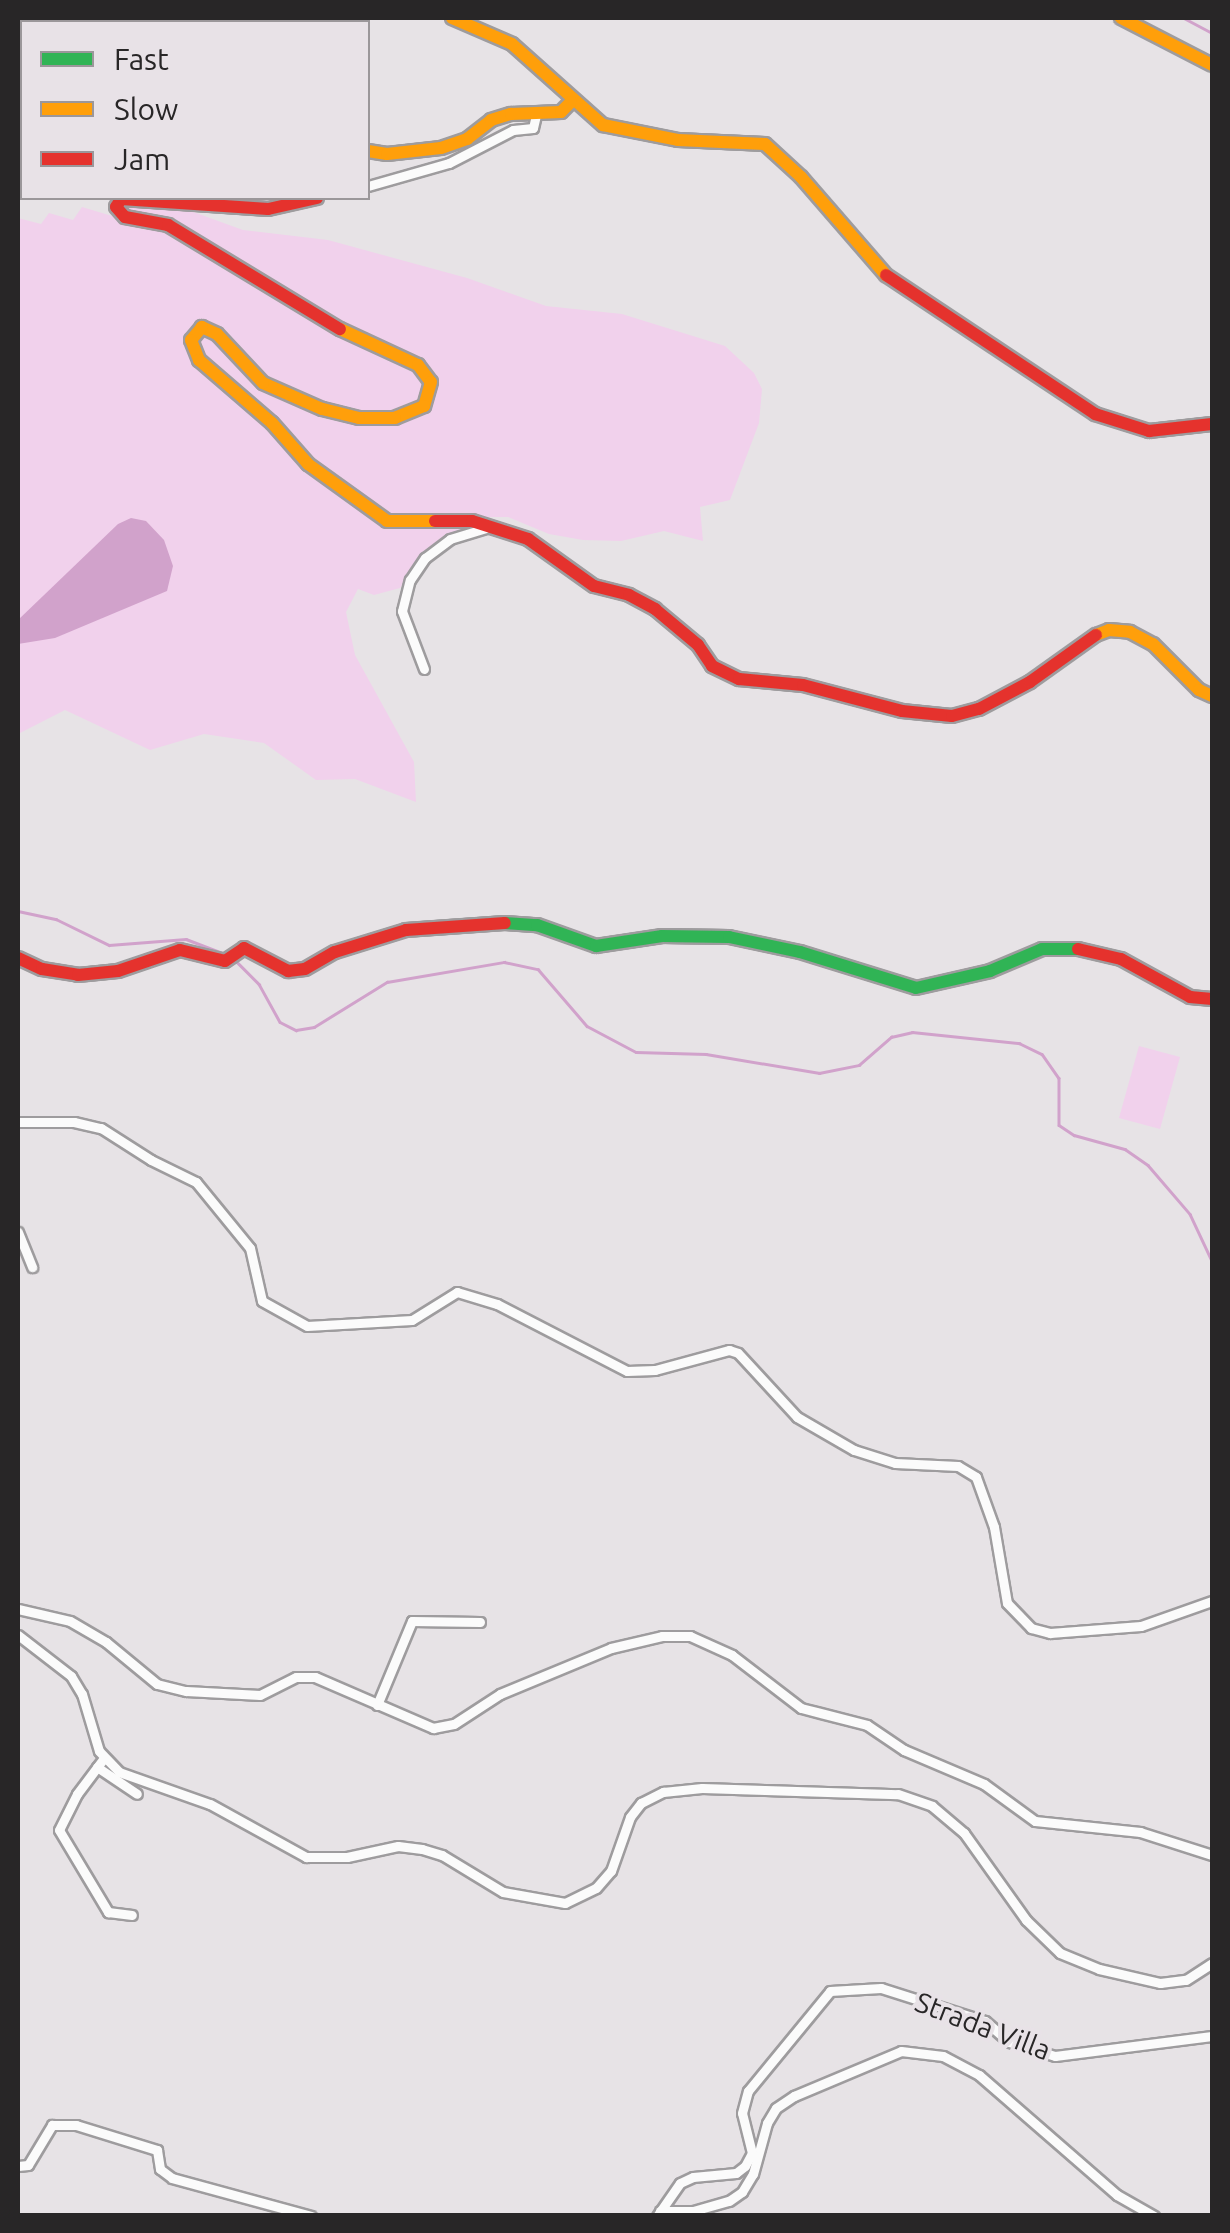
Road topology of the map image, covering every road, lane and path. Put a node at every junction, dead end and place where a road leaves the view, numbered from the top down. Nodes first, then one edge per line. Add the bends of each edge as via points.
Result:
1 (452, 18) edge
2 (1121, 18) edge
3 (1212, 65) edge
4 (572, 102) junction
5 (536, 115) junction
6 (370, 151) edge
7 (370, 185) edge
8 (120, 200) edge
9 (136, 200) edge
10 (308, 200) edge
11 (1212, 424) edge
12 (493, 528) junction
13 (424, 669) dead end
14 (1212, 696) edge
15 (18, 958) edge
16 (1212, 999) edge
17 (18, 1122) edge
18 (18, 1232) edge
19 (32, 1266) dead end
20 (1212, 1601) edge
21 (18, 1609) edge
22 (480, 1622) dead end
23 (18, 1634) edge
24 (377, 1706) junction
25 (104, 1758) junction
26 (97, 1767) junction
27 (137, 1794) dead end
28 (1212, 1855) edge
29 (132, 1914) dead end
30 (1212, 1963) edge
31 (1212, 2036) edge
32 (754, 2158) junction
33 (18, 2166) edge
34 (658, 2213) edge
35 (311, 2216) edge
36 (1154, 2216) edge

1 - 4 street via 512,44
2 - 3 street
4 - 5 street via 560,112
4 - 11 street via 604,124 678,140 765,144 878,270 1095,414 1148,431
5 - 6 street via 491,120 441,148
5 - 7 street via 534,128 513,130 449,163
8 - 12 street via 116,207 125,217 168,225 316,318 418,365 431,382 424,406 394,418 358,418 263,384 217,334 202,327 190,340 199,360 308,464 387,520 472,521
9 - 10 street via 268,208
12 - 13 street via 450,539 410,580 402,611
12 - 14 street via 528,539 594,586 656,608 712,666 739,678 802,684 902,711 952,716 1003,697 1108,630 1152,644
15 - 16 street via 78,975 118,971 180,950 225,961 238,948 288,971 406,930 511,922 596,946 662,936 729,937 916,988 1042,949 1076,948 1120,959 1190,997
17 - 20 street via 100,1128 196,1182 250,1248 262,1301 307,1326 412,1320 458,1292 497,1304 627,1371 738,1353 798,1416 854,1450 896,1464 968,1470 982,1487 1008,1603 1031,1628 1050,1633 1141,1626
18 - 19 street
21 - 24 street via 70,1621 157,1684 260,1695 296,1677 315,1677
22 - 24 street via 412,1621
23 - 25 street via 71,1676
24 - 28 street via 423,1727 454,1724 500,1694 611,1648 690,1636 732,1655 801,1708 867,1725 904,1750 984,1784 1035,1821 1140,1832
25 - 26 street
25 - 30 street via 120,1772 210,1804 288,1851 324,1858 398,1846 422,1849 503,1892 544,1903 565,1903 596,1888 610,1871 630,1816 662,1792 898,1794 932,1806 964,1834 1026,1920 1060,1953 1160,1983 1186,1980
26 - 27 street
26 - 29 street via 59,1830 108,1912
31 - 32 street, Strada Villa via 1055,2056 1009,2042 985,2021 881,1988 830,1991 748,2092 742,2113
32 - 34 street via 736,2173 692,2176
32 - 34 street via 742,2192 729,2201
32 - 36 street via 766,2123 794,2096 886,2054 924,2052 979,2075 1117,2196
33 - 35 street via 28,2164 52,2125 76,2125 157,2150 160,2170 172,2178

